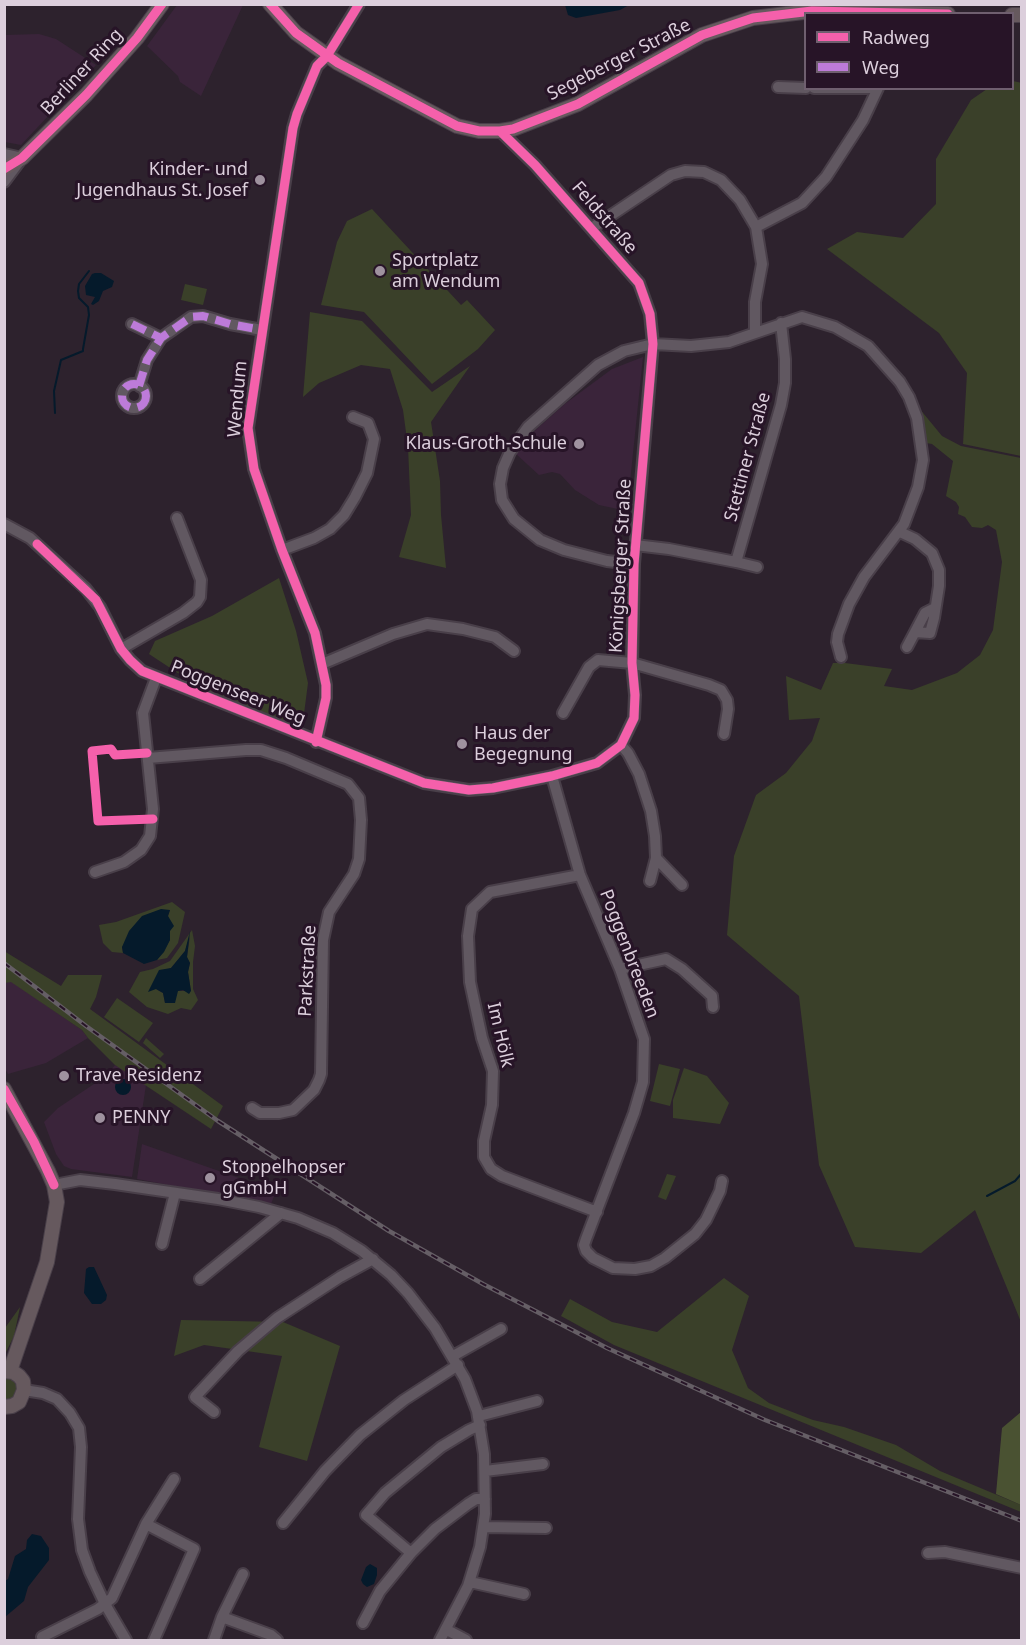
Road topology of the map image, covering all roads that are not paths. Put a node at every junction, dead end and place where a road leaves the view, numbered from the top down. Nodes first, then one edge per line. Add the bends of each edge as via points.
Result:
1 (162, 4) edge
2 (270, 4) edge
3 (359, 4) edge
4 (764, 10) edge
5 (852, 12) edge
6 (327, 56) junction
7 (778, 87) dead end
8 (804, 88) edge
9 (876, 90) edge
10 (500, 131) junction
11 (4, 154) edge
12 (22, 158) junction
13 (4, 169) edge
14 (4, 182) edge
15 (756, 227) junction
16 (592, 228) junction
17 (781, 323) junction
18 (132, 324) dead end
19 (262, 330) junction
20 (755, 333) junction
21 (160, 339) junction
22 (653, 344) junction
23 (139, 386) dead end
24 (353, 417) dead end
25 (177, 518) dead end
26 (4, 524) edge
27 (900, 532) junction
28 (635, 545) junction
29 (282, 550) junction
30 (736, 562) junction
31 (634, 564) junction
32 (757, 567) dead end
33 (907, 647) dead end
34 (121, 649) junction
35 (514, 651) dead end
36 (841, 657) dead end
37 (632, 663) junction
38 (322, 664) junction
39 (156, 678) junction
40 (563, 713) dead end
41 (724, 734) dead end
42 (316, 741) junction
43 (621, 745) junction
44 (148, 758) junction
45 (552, 776) junction
46 (656, 858) junction
47 (95, 872) dead end
48 (580, 875) junction
49 (650, 881) dead end
50 (682, 885) dead end
51 (620, 969) junction
52 (713, 1006) dead end
53 (4, 1089) edge
54 (252, 1108) dead end
55 (722, 1181) dead end
56 (54, 1185) junction
57 (175, 1193) junction
58 (597, 1212) junction
59 (281, 1213) junction
60 (162, 1244) dead end
61 (373, 1259) junction
62 (200, 1279) dead end
63 (501, 1329) dead end
64 (456, 1361) junction
65 (7, 1371) edge
66 (24, 1390) junction
67 (537, 1401) dead end
68 (4, 1407) edge
69 (214, 1412) dead end
70 (479, 1421) junction
71 (543, 1464) dead end
72 (485, 1471) junction
73 (174, 1479) dead end
74 (485, 1498) junction
75 (283, 1523) dead end
76 (146, 1524) junction
77 (483, 1527) junction
78 (546, 1528) dead end
79 (411, 1553) junction
80 (928, 1553) dead end
81 (1022, 1568) edge
82 (243, 1574) dead end
83 (470, 1582) junction
84 (524, 1594) dead end
85 (105, 1604) junction
86 (222, 1617) junction
87 (363, 1623) dead end
88 (447, 1630) junction
89 (42, 1637) dead end
90 (126, 1641) edge
91 (154, 1641) edge
92 (214, 1641) edge
93 (277, 1641) edge
94 (440, 1641) edge
95 (466, 1641) edge

1 - 12 main road, Berliner Ring via 107,72
2 - 6 main road, Segeberger Straße via 296,33
3 - 6 street, Wendum
4 - 5 main road, Segeberger Straße
4 - 10 main road, Segeberger Straße via 702,35 578,104
6 - 10 main road, Segeberger Straße via 457,126
6 - 19 street, Wendum via 317,66 293,128
7 - 8 street
9 - 15 street via 863,120 826,177 802,203
10 - 16 street, Feldstraße
11 - 12 street
12 - 13 main road, Berliner Ring
12 - 14 street, Berliner Ring
15 - 16 street via 722,180 704,172 685,171 656,184
15 - 20 street via 762,264 754,302
16 - 22 street, Feldstraße via 639,283 650,314
17 - 20 street
17 - 27 street via 802,317 835,327 868,346 909,397 917,418 923,460 918,487
17 - 30 street, Stettiner Straße via 785,383 781,405
18 - 21 street
19 - 21 street via 203,316 191,317
19 - 29 street, Wendum via 249,439 254,469
20 - 22 street via 729,342 692,346
21 - 23 street via 147,360
22 - 28 street, Königsberger Straße
22 - 31 street via 624,351 598,365 528,427 510,452 500,484 502,500 513,519 540,540 607,561
24 - 29 street via 368,423 374,439 367,473 355,497 330,529
25 - 34 street via 201,580 200,597 183,613
26 - 34 street, Poggenseer Weg via 30,538 86,589 96,600
27 - 33 street via 932,553 940,578 930,633 915,632
27 - 36 street via 864,577 849,604 838,634
28 - 30 street
28 - 31 street, Königsberger Straße
29 - 38 street, Wendum via 315,633
30 - 32 street
31 - 37 street, Königsberger Straße
34 - 39 street, Poggenseer Weg via 142,671
35 - 38 street via 495,637 427,624
37 - 40 street via 598,660 589,667
37 - 41 street via 721,690 727,700
37 - 43 street, Königsberger Straße via 634,718
38 - 42 street, Wendum via 326,698
39 - 42 street, Poggenseer Weg
39 - 44 street via 143,713
42 - 45 street, Poggenseer Weg via 446,788 486,789
43 - 45 street, Königsberger Straße via 597,763
43 - 46 street via 639,774 651,811
44 - 47 street via 153,809 150,836 141,850 124,862
44 - 54 street, Parkstraße via 261,750 348,784 359,798 359,860 329,912 323,940 319,1080 293,1110 260,1113
45 - 48 street, Poggenbreeden
46 - 49 street
46 - 50 street
48 - 51 street, Poggenbreeden
48 - 58 street, Im Hölk via 490,892 472,909 468,936 470,982 493,1071 492,1105 484,1142 484,1156 491,1169
51 - 52 street via 666,959 712,996
51 - 58 street, Poggenbreeden via 644,1039 643,1082
53 - 56 main road
55 - 58 street, Poggenbreeden via 706,1220 666,1258 651,1266 624,1270 593,1258 584,1245
56 - 57 street via 95,1181
56 - 65 main road via 57,1202 47,1262
57 - 59 street
57 - 60 street
59 - 61 street via 323,1228
59 - 62 street
61 - 64 street via 416,1302
61 - 69 street via 277,1318 238,1350 195,1397
63 - 64 street
64 - 70 street via 469,1386
64 - 75 street via 360,1436 325,1471
65 - 66 main road via 21,1378
66 - 68 main road via 19,1402
66 - 85 street via 57,1400 79,1428 79,1533 87,1565
67 - 70 street
70 - 72 street
70 - 79 street via 385,1493 366,1515
71 - 72 street
72 - 74 street
73 - 76 street
74 - 77 street
74 - 79 street via 468,1504
76 - 85 street via 118,1589
76 - 91 street via 194,1549
77 - 78 street
77 - 83 street
79 - 87 street via 380,1591
80 - 81 street via 945,1552
82 - 86 street
83 - 84 street
83 - 88 street
85 - 89 street
85 - 90 street
86 - 92 street
86 - 93 street via 271,1635
88 - 94 street
88 - 95 street

